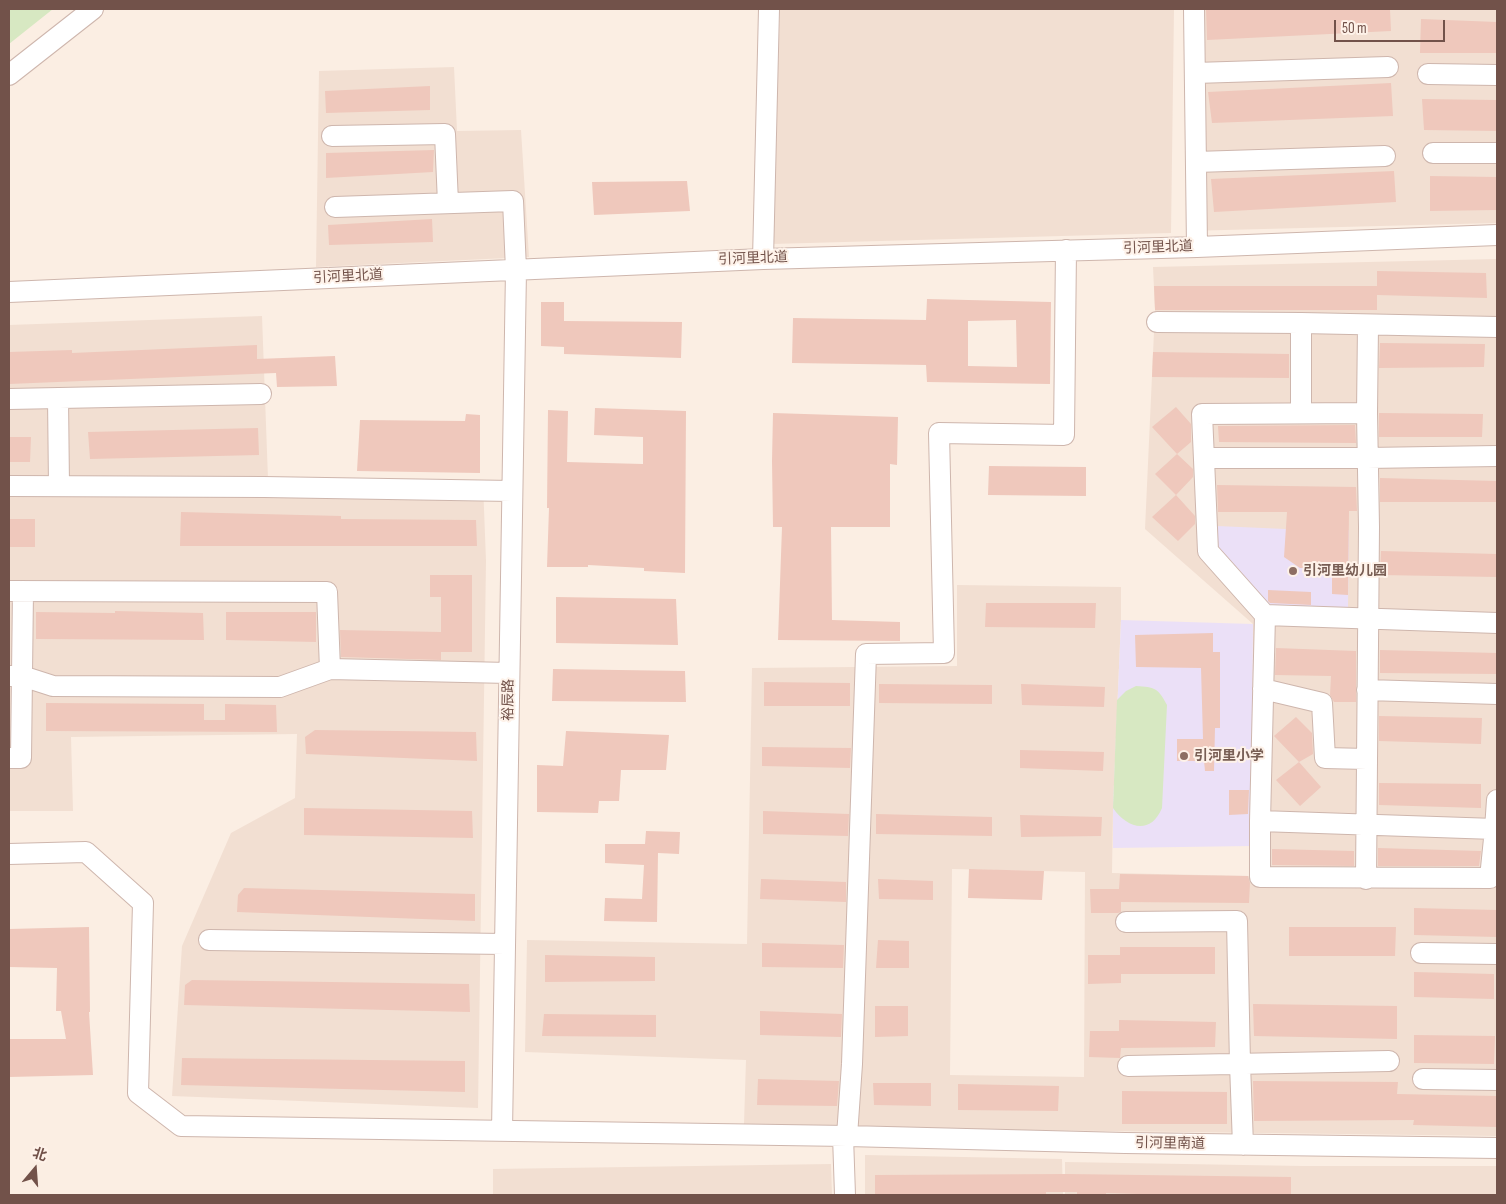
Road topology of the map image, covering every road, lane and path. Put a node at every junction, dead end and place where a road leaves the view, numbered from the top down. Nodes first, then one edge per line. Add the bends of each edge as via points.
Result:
1 (93, 9) edge
2 (769, 9) edge
3 (1194, 9) edge
4 (1388, 67) dead end
5 (1195, 73) junction
6 (1428, 74) dead end
7 (1497, 74) edge
8 (9, 75) edge
9 (332, 136) dead end
10 (1497, 153) edge
11 (1434, 154) dead end
12 (1385, 156) dead end
13 (1196, 162) junction
14 (448, 203) junction
15 (335, 206) dead end
16 (1497, 235) edge
17 (1197, 247) junction
18 (1066, 250) junction
19 (763, 259) junction
20 (516, 270) junction
21 (9, 292) edge
22 (1157, 322) dead end
23 (1301, 323) junction
24 (1368, 325) junction
25 (1497, 328) edge
26 (261, 394) dead end
27 (58, 398) junction
28 (9, 400) edge
29 (1301, 413) junction
30 (1367, 413) junction
31 (1497, 456) edge
32 (1204, 458) junction
33 (1367, 458) junction
34 (9, 486) edge
35 (59, 486) junction
36 (512, 491) junction
37 (16, 591) edge
38 (1265, 615) junction
39 (1368, 619) junction
40 (1497, 624) edge
41 (330, 670) junction
42 (509, 673) junction
43 (15, 676) edge
44 (1263, 689) junction
45 (1367, 690) junction
46 (1497, 694) edge
47 (9, 758) edge
48 (1367, 759) junction
49 (1497, 800) edge
50 (1260, 820) junction
51 (1367, 824) junction
52 (1495, 828) junction
53 (9, 854) edge
54 (1366, 879) junction
55 (1126, 922) dead end
56 (209, 940) dead end
57 (505, 944) junction
58 (1421, 953) dead end
59 (1497, 954) edge
60 (1389, 1060) dead end
61 (1240, 1064) junction
62 (1128, 1066) dead end
63 (1423, 1078) dead end
64 (1497, 1080) edge
65 (502, 1132) junction
66 (846, 1136) junction
67 (1243, 1145) junction
68 (1497, 1148) edge
69 (845, 1195) edge
70 (851, 1195) edge

1 - 8 street
2 - 19 street
3 - 5 street
4 - 5 street
5 - 13 street
6 - 7 street
9 - 14 street via 445,134
10 - 11 street
12 - 13 street
13 - 17 street
14 - 15 street
14 - 20 street, 裕辰路 via 513,201
16 - 17 street, 引河里北道
17 - 18 street, 引河里北道
18 - 19 street, 引河里北道
18 - 66 street via 1064,435 939,433 944,653 866,654 852,1064
19 - 20 street, 引河里北道
20 - 21 street, 引河里北道
20 - 36 street, 裕辰路
22 - 23 street
23 - 24 street
23 - 29 street
24 - 25 street
24 - 30 street
26 - 27 street
27 - 28 street
27 - 35 street
29 - 30 street
29 - 32 street via 1202,414
30 - 33 street
31 - 33 street
32 - 33 street
32 - 38 street via 1208,551
33 - 39 street
34 - 35 street
35 - 36 street
36 - 42 street, 裕辰路
37 - 41 street via 327,592
37 - 43 street
38 - 39 street
38 - 44 street
39 - 40 street
39 - 45 street
41 - 42 street
41 - 43 street via 280,687 53,686
42 - 57 street, 裕辰路
43 - 47 street via 22,758
44 - 48 street via 1322,702 1325,758
44 - 50 street
45 - 46 street
45 - 48 street
48 - 51 street
49 - 52 street
50 - 51 street
50 - 54 street via 1260,877
51 - 52 street
51 - 54 street
52 - 54 street via 1490,878
53 - 65 street, 引河里南道 via 86,852 143,903 138,1093 181,1126
55 - 61 street via 1237,921
56 - 57 street
57 - 65 street, 裕辰路
58 - 59 street
60 - 61 street
61 - 62 street
61 - 67 street
63 - 64 street
65 - 66 street, 引河里南道
66 - 67 street, 引河里南道
66 - 69 street
66 - 70 street
67 - 68 street, 引河里南道

